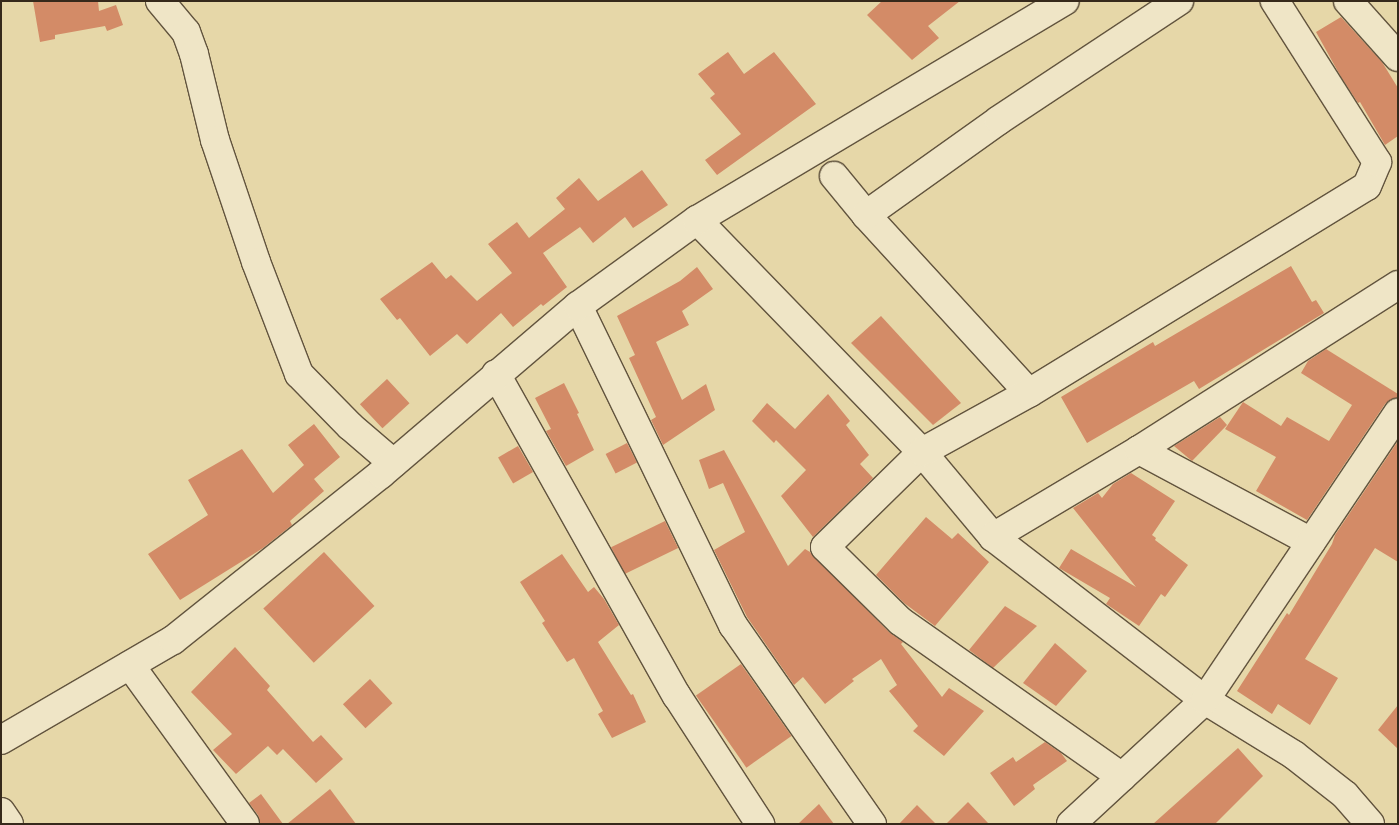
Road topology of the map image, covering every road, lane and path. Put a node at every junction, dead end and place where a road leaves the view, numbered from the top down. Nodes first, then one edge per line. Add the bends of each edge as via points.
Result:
1 (160, 1) edge
2 (1065, 1) edge
3 (1179, 1) edge
4 (1275, 1) edge
5 (1348, 1) edge
6 (1398, 57) edge
7 (834, 176) dead end
8 (866, 215) junction
9 (698, 220) junction
10 (1398, 285) edge
11 (578, 306) junction
12 (496, 374) junction
13 (1029, 393) junction
14 (1398, 413) edge
15 (1139, 450) junction
16 (922, 452) junction
17 (394, 463) junction
18 (993, 537) junction
19 (1311, 542) junction
20 (130, 665) junction
21 (1204, 700) junction
22 (1, 740) edge
23 (1122, 777) junction
24 (1, 812) edge
25 (9, 824) edge
26 (245, 824) edge
27 (760, 824) edge
28 (872, 824) edge
29 (1071, 824) edge
30 (1370, 824) edge

1 - 17 street via 186,32 215,140 256,262 299,374 350,426
2 - 9 street
3 - 8 street via 1000,120
4 - 13 street via 1377,162 1367,186
5 - 6 street
7 - 8 street
8 - 13 street
9 - 11 street
9 - 16 street
10 - 15 street
11 - 12 street
11 - 28 street via 733,625
12 - 17 street
12 - 27 street via 677,696
13 - 16 street
14 - 19 street
15 - 18 street
15 - 19 street
16 - 18 street
16 - 23 street via 824,547 900,621
17 - 20 street via 173,640
18 - 21 street
19 - 21 street
20 - 22 street
20 - 26 street
21 - 23 street
21 - 30 street via 1294,755 1344,795
23 - 29 street
24 - 25 street

